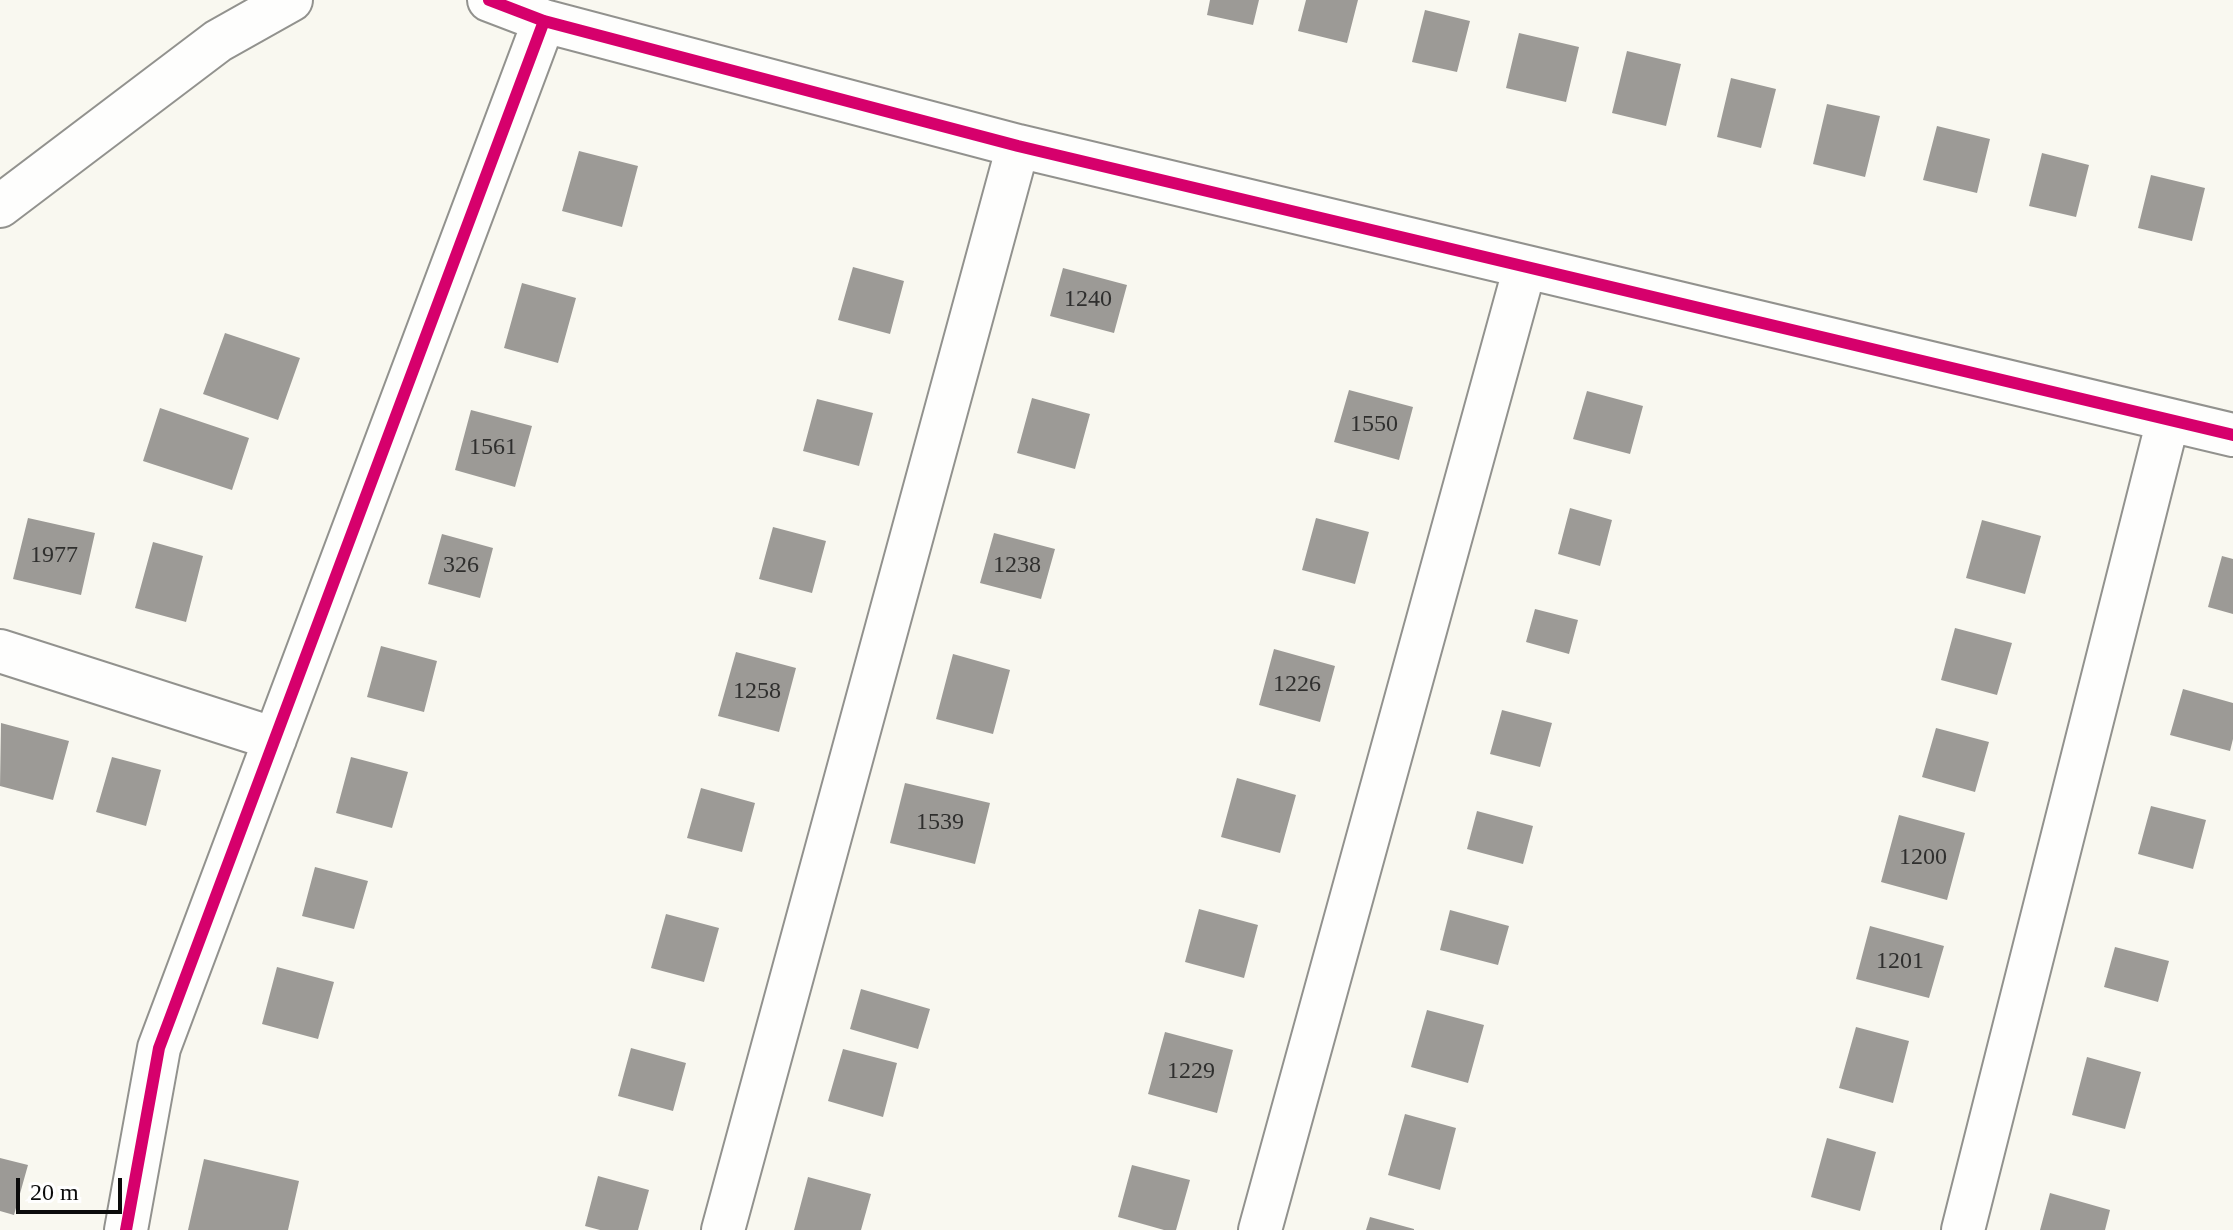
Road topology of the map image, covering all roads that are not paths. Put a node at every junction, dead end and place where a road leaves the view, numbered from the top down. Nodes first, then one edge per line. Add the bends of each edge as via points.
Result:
1 (291, 0) edge
2 (489, 0) edge
3 (544, 21) junction
4 (1018, 146) junction
5 (0, 206) edge
6 (1525, 267) junction
7 (2168, 420) junction
8 (2233, 435) edge
9 (0, 651) edge
10 (275, 739) junction
11 (126, 1230) edge
12 (723, 1230) edge
13 (1260, 1230) edge
14 (1963, 1230) edge

1 - 5 street via 218,41
2 - 3 street
3 - 4 street
3 - 10 street
4 - 6 street
4 - 12 street
6 - 7 street
6 - 13 street
7 - 8 street
7 - 14 street
9 - 10 street
10 - 11 street via 159,1048

